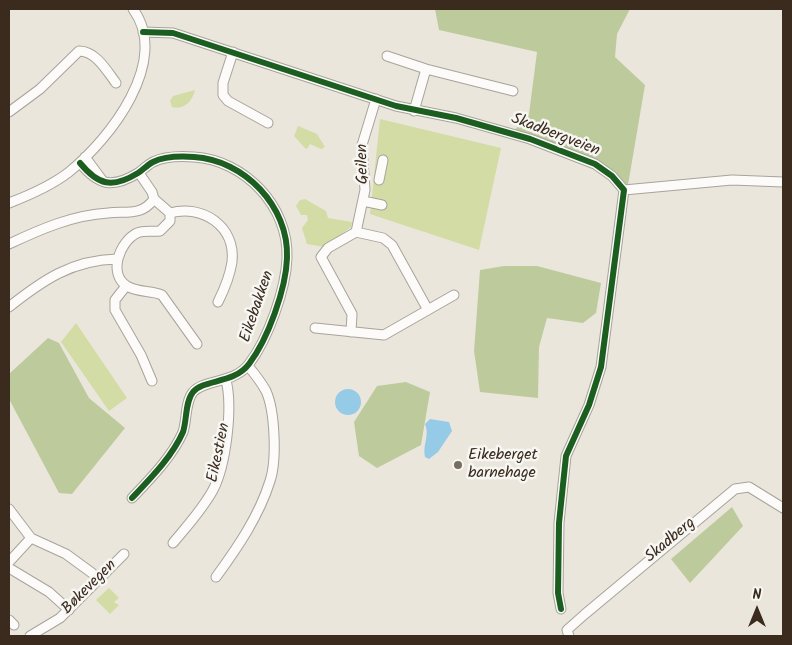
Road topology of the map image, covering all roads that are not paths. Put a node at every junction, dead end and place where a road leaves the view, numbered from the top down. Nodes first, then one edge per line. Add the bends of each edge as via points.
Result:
1 (133, 9) edge
2 (144, 36) junction
3 (233, 52) junction
4 (387, 56) dead end
5 (426, 69) junction
6 (116, 83) dead end
7 (513, 91) dead end
8 (376, 99) junction
9 (414, 111) junction
10 (9, 112) edge
11 (268, 124) dead end
12 (82, 160) junction
13 (383, 160) dead end
14 (139, 173) junction
15 (379, 180) dead end
16 (783, 182) edge
17 (624, 190) junction
18 (154, 199) junction
19 (363, 201) junction
20 (9, 203) edge
21 (382, 205) dead end
22 (170, 213) junction
23 (356, 232) junction
24 (9, 244) edge
25 (117, 259) junction
26 (126, 286) junction
27 (454, 294) dead end
28 (218, 302) dead end
29 (9, 307) edge
30 (428, 310) junction
31 (315, 328) dead end
32 (351, 332) junction
33 (197, 344) dead end
34 (248, 366) junction
35 (226, 380) junction
36 (152, 381) dead end
37 (132, 498) dead end
38 (783, 508) edge
39 (9, 509) edge
40 (30, 538) junction
41 (173, 543) dead end
42 (124, 554) dead end
43 (9, 562) edge
44 (9, 568) edge
45 (92, 573) dead end
46 (216, 577) dead end
47 (69, 610) junction
48 (561, 610) dead end
49 (568, 633) edge
50 (30, 636) edge

1 - 2 street
2 - 3 street, Skadbergveien via 172,33
2 - 12 street via 144,63 134,91 111,128
3 - 8 street, Skadbergveien
3 - 11 street via 223,83 223,96
4 - 5 street
5 - 7 street
5 - 9 street
6 - 10 street via 94,56 79,51 40,89
8 - 9 street, Skadbergveien
8 - 19 street, Geilen via 362,145
9 - 17 street, Skadbergveien via 456,118 530,139 595,164
12 - 14 street, Eikebakken via 103,182 113,184
12 - 20 street via 53,183
13 - 15 street, Geilen
14 - 18 street
14 - 34 street, Eikebakken via 150,163 164,158 209,159 250,179 275,208 286,243 284,280 265,338
16 - 17 street via 725,181
17 - 48 street via 601,367 589,405 566,456 560,523 558,593
18 - 22 street
18 - 24 street via 139,212 89,214 68,219
19 - 21 street, Geilen
19 - 23 street, Geilen
22 - 25 street via 170,223 165,228 138,232
22 - 28 street via 194,211 208,216 224,230 232,261
23 - 30 street via 383,238 392,245
23 - 32 street via 328,248 321,256 352,314
25 - 26 street via 119,275
25 - 29 street via 89,262 49,277
26 - 33 street via 162,295
26 - 36 street via 115,300 115,310 142,355
27 - 30 street
30 - 32 street via 384,335
31 - 32 street
34 - 35 street, Eikebakken
34 - 46 street via 266,391 271,409 271,480 242,541
35 - 37 street, Eikebakken via 195,390 182,433 158,470
35 - 41 street, Eikestien via 228,419 217,482 201,510
38 - 49 street, Skadberg via 749,487 735,489
39 - 40 street
40 - 43 street
40 - 45 street via 66,554
42 - 47 street, Bøkevegen
44 - 47 street via 49,592
47 - 50 street, Bøkevegen

